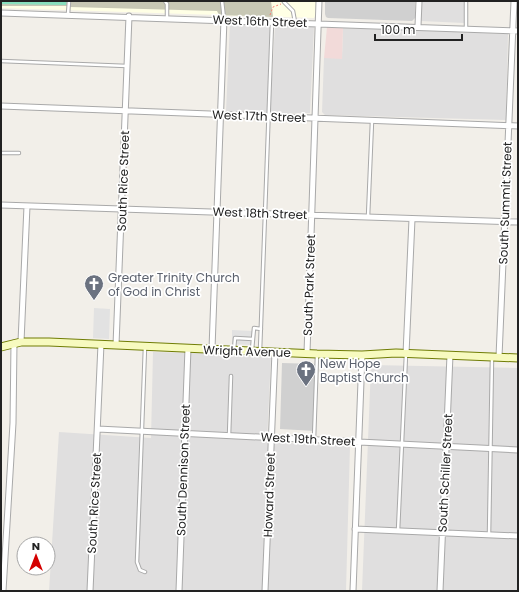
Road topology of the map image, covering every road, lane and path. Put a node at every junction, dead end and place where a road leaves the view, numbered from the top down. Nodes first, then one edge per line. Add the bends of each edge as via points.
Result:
1 (69, 1) edge
2 (165, 1) edge
3 (222, 1) edge
4 (319, 1) edge
5 (419, 1) edge
6 (466, 1) edge
7 (514, 1) edge
8 (284, 2) joint
9 (1, 13) edge
10 (68, 15) junction
11 (270, 15) dead end
12 (129, 16) junction
13 (167, 18) junction
14 (224, 19) junction
15 (272, 22) junction
16 (295, 22) junction
17 (319, 23) junction
18 (418, 26) junction
19 (466, 28) junction
20 (515, 30) edge
21 (1, 61) edge
22 (127, 66) junction
23 (1, 106) edge
24 (126, 111) junction
25 (221, 115) junction
26 (268, 117) junction
27 (316, 118) junction
28 (372, 120) junction
29 (508, 125) junction
30 (518, 126) edge
31 (1, 152) edge
32 (19, 153) dead end
33 (1, 205) edge
34 (27, 206) junction
35 (122, 208) junction
36 (217, 212) junction
37 (266, 213) junction
38 (312, 215) junction
39 (368, 217) junction
40 (412, 218) junction
41 (504, 222) junction
42 (518, 222) edge
43 (261, 329) junction
44 (253, 339) junction
45 (18, 343) junction
46 (101, 344) junction
47 (116, 345) junction
48 (145, 346) junction
49 (1, 347) edge
50 (188, 348) junction
51 (212, 349) junction
52 (234, 350) junction
53 (252, 351) junction
54 (260, 351) junction
55 (275, 352) junction
56 (307, 353) junction
57 (317, 354) junction
58 (406, 354) junction
59 (362, 355) junction
60 (450, 356) junction
61 (496, 357) junction
62 (518, 358) edge
63 (231, 376) dead end
64 (98, 429) junction
65 (143, 431) junction
66 (184, 434) junction
67 (229, 436) junction
68 (272, 437) junction
69 (314, 439) junction
70 (359, 442) junction
71 (403, 443) junction
72 (447, 446) junction
73 (491, 449) junction
74 (518, 450) edge
75 (355, 529) junction
76 (398, 531) junction
77 (442, 532) junction
78 (489, 535) junction
79 (518, 536) edge
80 (145, 572) dead end
81 (3, 591) edge
82 (90, 591) edge
83 (179, 591) edge
84 (265, 591) edge
85 (353, 591) edge
86 (440, 591) edge

1 - 10 lane
2 - 13 lane
3 - 14 lane
4 - 17 street, South Park Street
5 - 18 street
6 - 19 lane
7 - 20 street, South Summit Street
8 - 11 path via 273,8
8 - 16 lane via 293,11
9 - 10 street, West 16th Street
10 - 12 street, West 16th Street
12 - 13 street, West 16th Street
12 - 22 street, South Rice Street
13 - 14 street, West 16th Street
14 - 15 street, West 16th Street
14 - 25 street
15 - 16 street, West 16th Street
15 - 26 lane
16 - 17 street, West 16th Street
17 - 18 street, West 16th Street
17 - 27 street, South Park Street
18 - 19 street, West 16th Street
19 - 20 street, West 16th Street
20 - 29 street, South Summit Street
21 - 22 lane
22 - 24 street, South Rice Street
23 - 24 street, West 17th Street
24 - 25 street, West 17th Street
24 - 35 street, South Rice Street
25 - 26 street, West 17th Street
25 - 36 street
26 - 27 street, West 17th Street
26 - 37 lane
27 - 28 street, West 17th Street
27 - 38 street, South Park Street
28 - 29 street, West 17th Street
28 - 39 lane
29 - 30 street, West 17th Street
29 - 41 street, South Summit Street
31 - 32 lane
33 - 34 street, West 18th Street
34 - 35 street, West 18th Street
34 - 45 street
35 - 36 street, West 18th Street
35 - 47 street, South Rice Street
36 - 37 street, West 18th Street
36 - 51 street
37 - 38 street, West 18th Street
37 - 43 lane
38 - 39 street, West 18th Street
38 - 56 street, South Park Street
39 - 40 street, West 18th Street
40 - 41 street, West 18th Street
40 - 58 street
41 - 42 street, West 18th Street
41 - 61 street, South Summit Street
43 - 44 lane via 254,328
43 - 54 lane
44 - 52 lane via 235,338
44 - 53 lane
45 - 46 main road, Wright Avenue
45 - 49 main road, Wright Avenue
45 - 81 street
46 - 47 main road, Wright Avenue
46 - 64 street, South Rice Street
47 - 48 main road, Wright Avenue
48 - 50 main road, Wright Avenue
48 - 65 lane
50 - 51 main road, Wright Avenue
50 - 66 street, South Dennison Street
51 - 52 main road, Wright Avenue
52 - 53 main road, Wright Avenue
53 - 54 main road, Wright Avenue
54 - 55 main road, Wright Avenue
55 - 56 main road, Wright Avenue
55 - 68 street, Howard Street
56 - 57 main road, Wright Avenue
57 - 59 main road, Wright Avenue
57 - 69 lane
58 - 59 main road, Wright Avenue
58 - 60 main road, Wright Avenue
58 - 71 lane
59 - 70 street
60 - 61 main road, Wright Avenue
60 - 72 street, South Schiller Street
61 - 62 main road, Wright Avenue
61 - 73 lane
63 - 67 lane
64 - 65 street, West 19th Street
64 - 82 street, South Rice Street
65 - 66 street, West 19th Street
65 - 80 lane via 137,562 140,570
66 - 67 street, West 19th Street
66 - 83 street, South Dennison Street
67 - 68 street, West 19th Street
68 - 69 street, West 19th Street
68 - 84 street, Howard Street
69 - 70 street, West 19th Street
70 - 71 street, West 19th Street
70 - 75 street
71 - 72 street, West 19th Street
71 - 76 lane
72 - 73 street, West 19th Street
72 - 77 street, South Schiller Street
73 - 74 street, West 19th Street
73 - 78 lane
75 - 76 street
75 - 85 street
76 - 77 street
77 - 78 street
77 - 86 street, South Schiller Street
78 - 79 street

